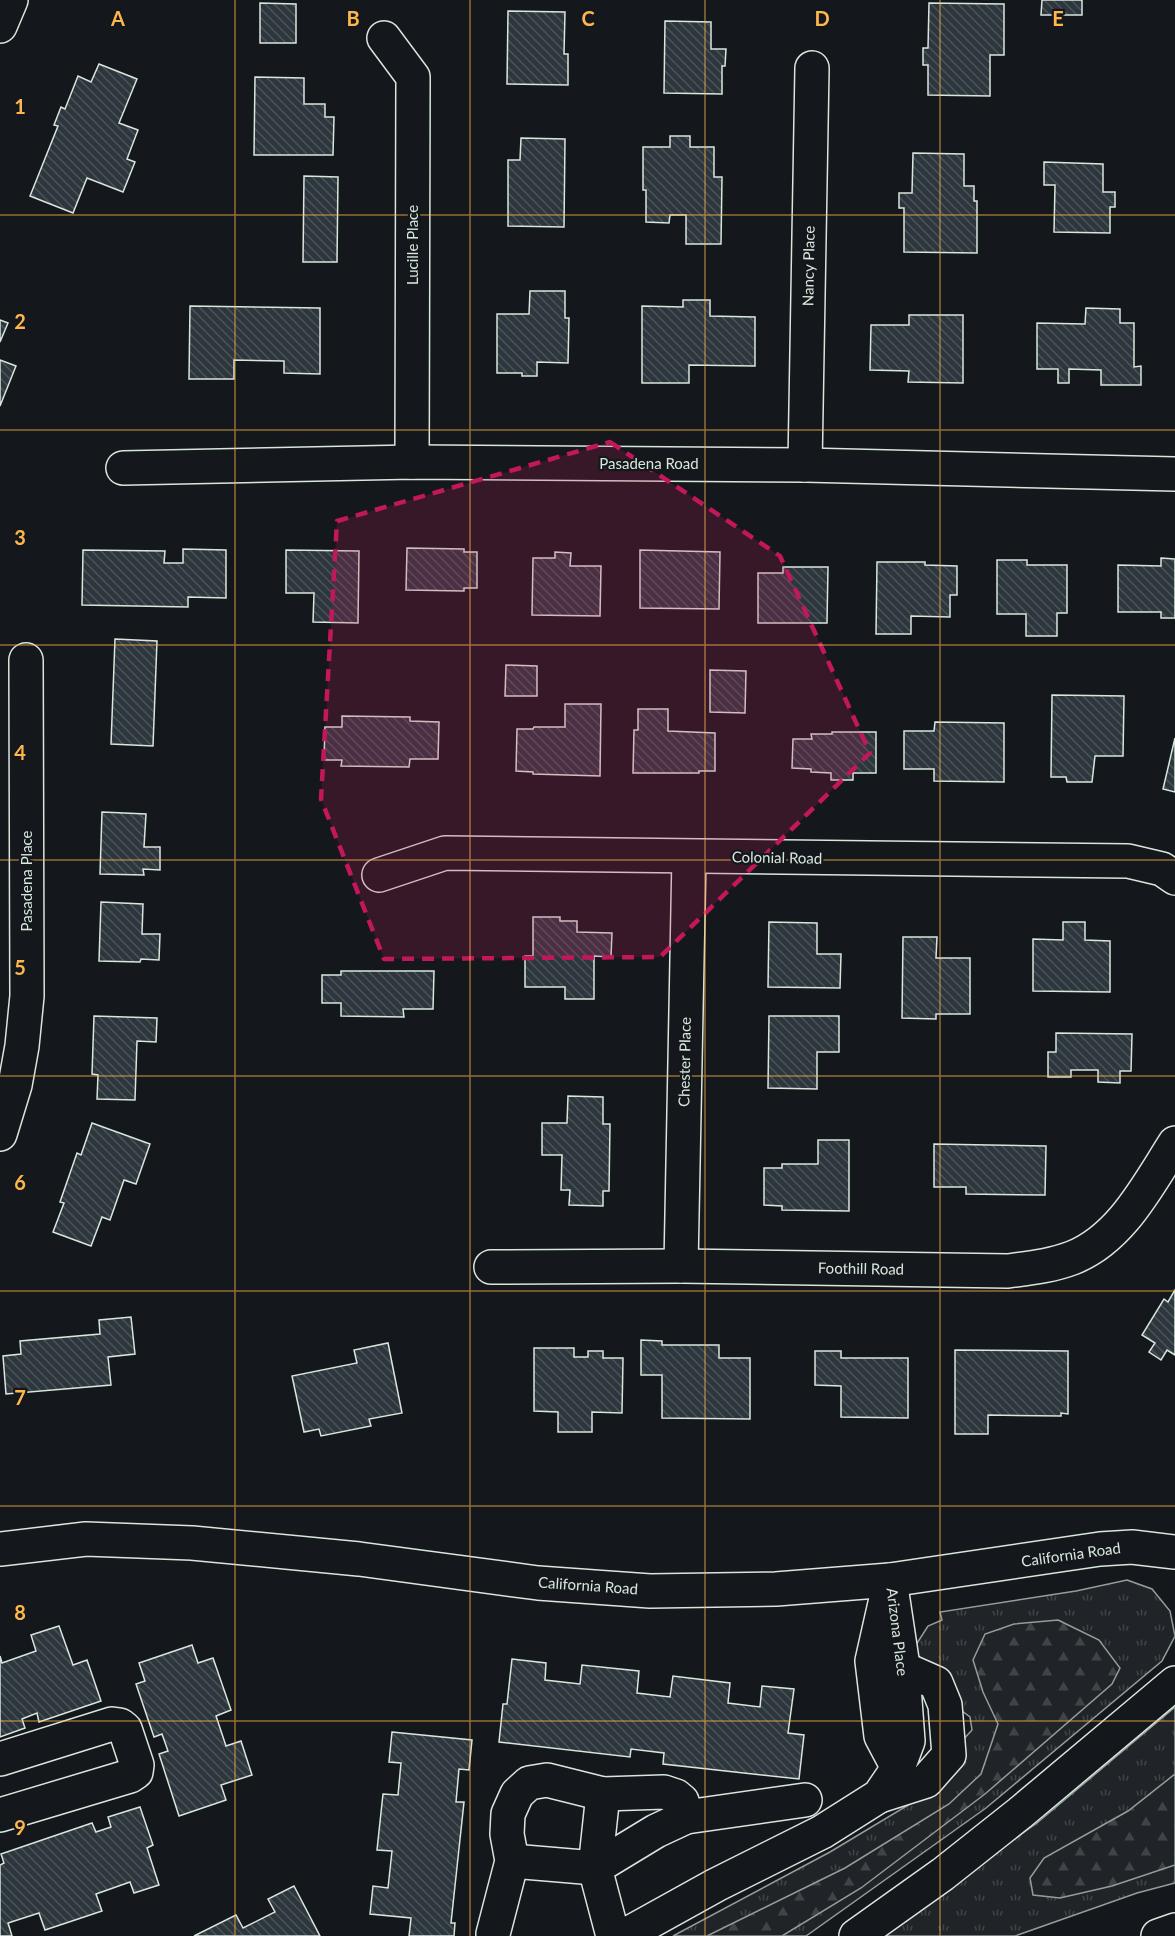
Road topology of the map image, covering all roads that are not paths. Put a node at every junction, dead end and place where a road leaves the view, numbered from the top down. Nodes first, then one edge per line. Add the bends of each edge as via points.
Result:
1 (11, 0) edge
2 (0, 26) edge
3 (384, 38) dead end
4 (812, 68) dead end
5 (412, 462) junction
6 (805, 465) junction
7 (123, 468) dead end
8 (1175, 474) edge
9 (26, 660) dead end
10 (13, 740) edge
11 (689, 857) junction
12 (379, 875) dead end
13 (1175, 878) edge
14 (0, 1134) edge
15 (1175, 1143) edge
16 (681, 1266) junction
17 (491, 1267) dead end
18 (0, 1549) edge
19 (1175, 1552) edge
20 (890, 1580) junction
21 (902, 1668) junction
22 (1175, 1683) edge
23 (0, 1759) edge
24 (898, 1768) junction
25 (603, 1794) junction
26 (879, 1796) junction
27 (805, 1800) dead end
28 (0, 1815) edge
29 (686, 1817) junction
30 (512, 1861) junction
31 (595, 1868) junction
32 (1175, 1930) edge
33 (493, 1934) dead end
34 (613, 1936) edge
35 (624, 1936) edge
36 (856, 1936) edge
37 (1158, 1936) edge

1 - 2 main road
3 - 5 main road, Lucille Place via 414,77
4 - 6 main road, Nancy Place
5 - 6 main road, Pasadena Road
5 - 7 main road, Pasadena Road
6 - 8 main road, Pasadena Road
9 - 10 main road, Pasadena Place
10 - 14 main road, Pasadena Place via 27,996 15,1085
11 - 12 main road, Colonial Road via 445,853
11 - 13 main road, Colonial Road via 1128,861 1162,869
11 - 16 main road, Chester Place
15 - 16 main road, Foothill Road via 1127,1215 1098,1244 1073,1258 1046,1266 1008,1271
16 - 17 main road, Foothill Road
18 - 20 main road, California Road via 86,1539 192,1543 359,1559 538,1583 650,1591 776,1590
19 - 20 main road, California Road via 1132,1547 1100,1549
20 - 21 main road, Arizona Place
20 - 24 main road, Arizona Place via 872,1661 881,1736
21 - 24 main road, Arizona Place via 908,1741
21 - 26 main road via 936,1683 945,1705 949,1755 926,1781
22 - 36 main road via 977,1847
23 - 28 main road via 112,1724 125,1729 137,1765 130,1776
24 - 26 main road, Arizona Place
25 - 29 main road via 664,1792 682,1801
25 - 30 main road via 547,1780 529,1783 517,1794 508,1814
25 - 31 main road
26 - 35 main road, Arizona Place via 822,1832
27 - 29 main road
29 - 31 main road
30 - 31 main road
30 - 33 main road
31 - 34 main road
32 - 37 main road

